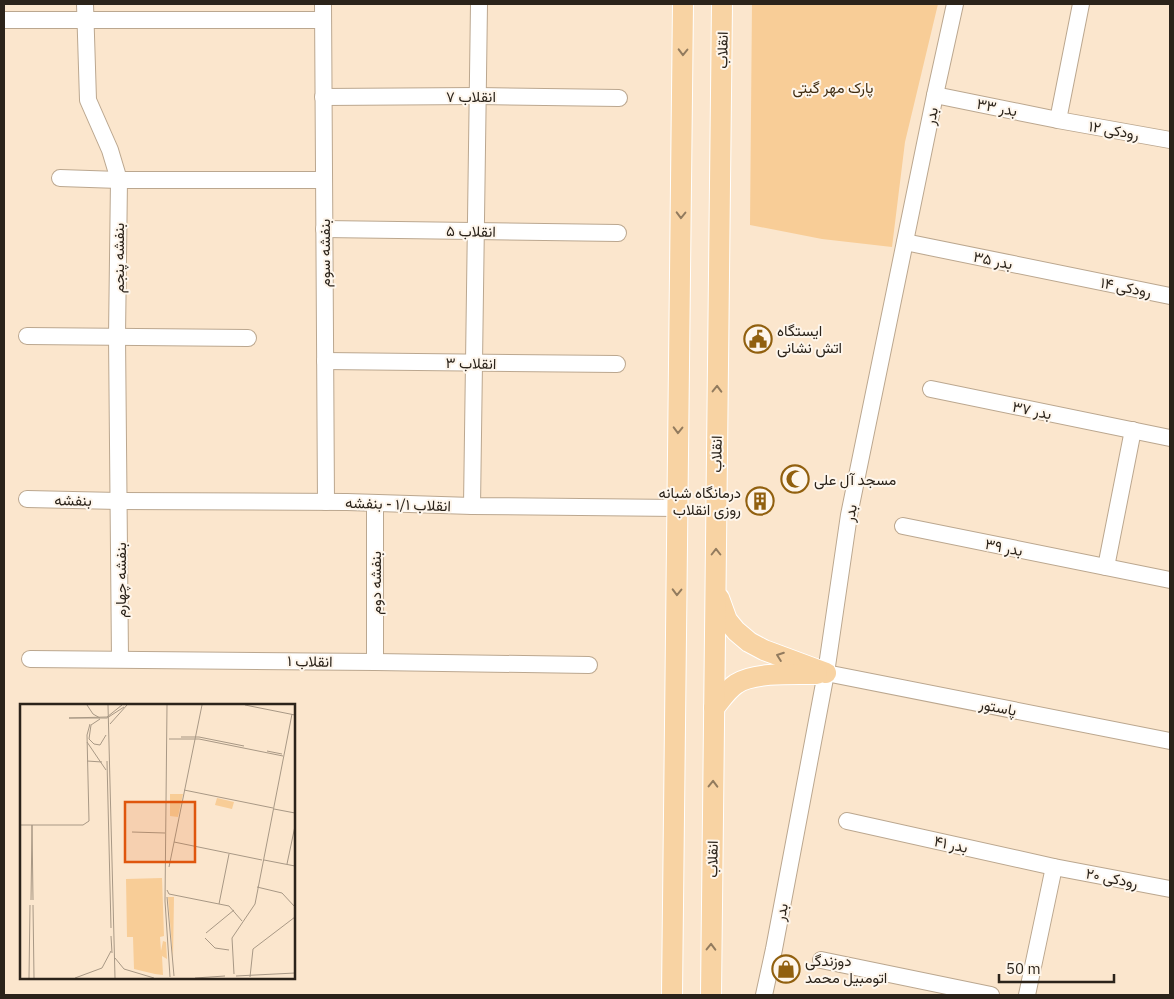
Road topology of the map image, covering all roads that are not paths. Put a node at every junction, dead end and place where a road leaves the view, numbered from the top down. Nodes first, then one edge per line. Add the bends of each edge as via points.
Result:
1 (85, 4) edge
2 (479, 4) edge
3 (683, 4) edge
4 (722, 4) edge
5 (955, 4) edge
6 (1081, 4) edge
7 (323, 12) edge
8 (4, 20) edge
9 (85, 21) junction
10 (935, 95) junction
11 (478, 96) junction
12 (323, 97) junction
13 (619, 98) dead end
14 (1058, 120) junction
15 (1170, 140) edge
16 (60, 178) dead end
17 (119, 180) junction
18 (324, 180) junction
19 (324, 229) junction
20 (476, 232) junction
21 (618, 233) dead end
22 (905, 242) junction
23 (1082, 278) joint
24 (1170, 296) edge
25 (27, 336) dead end
26 (117, 336) junction
27 (248, 338) dead end
28 (325, 362) junction
29 (474, 363) junction
30 (617, 364) dead end
31 (932, 389) dead end
32 (1133, 430) junction
33 (1170, 438) edge
34 (27, 499) dead end
35 (119, 501) junction
36 (326, 502) junction
37 (375, 504) junction
38 (472, 506) junction
39 (678, 508) junction
40 (903, 526) dead end
41 (1106, 567) junction
42 (1170, 580) edge
43 (716, 589) junction
44 (30, 659) dead end
45 (120, 659) junction
46 (375, 662) junction
47 (590, 665) dead end
48 (826, 673) junction
49 (714, 708) junction
50 (1170, 741) edge
51 (847, 821) dead end
52 (1054, 867) junction
53 (1170, 888) edge
54 (822, 960) dead end
55 (672, 995) edge
56 (711, 995) edge
57 (764, 995) edge
58 (990, 995) edge
59 (1027, 995) edge

1 - 9 street, بنفشه پنجم
2 - 11 street
3 -> 39 main road
43 -> 4 main road, انقلاب
5 - 10 street, بدر
6 - 14 street
7 - 9 street
7 - 12 street, بنفشه سوم
8 - 9 street
9 - 17 street, بنفشه پنجم via 88,100
10 - 14 street, بدر ۳۳
10 - 22 street, بدر
11 - 12 street, انقلاب ۷
11 - 13 street, انقلاب ۷
11 - 20 street
12 - 18 street, بنفشه سوم
14 - 15 street, رودکی ۱۲
16 - 17 street
17 - 18 street
17 - 26 street, بنفشه پنجم
18 - 19 street, بنفشه سوم
19 - 20 street, انقلاب ۵
19 - 28 street, بنفشه سوم
20 - 21 street, انقلاب ۵
20 - 29 street
22 - 23 street, بدر ۳۵
22 - 48 street, بدر via 849,515
23 - 24 street, رودکی ۱۴
25 - 26 street
26 - 27 street
26 - 35 street, بنفشه پنجم
28 - 29 street, انقلاب ۳
28 - 36 street, بنفشه سوم
29 - 30 street, انقلاب ۳
29 - 38 street
31 - 32 street, بدر ۳۷
32 - 33 street, بدر ۳۷
32 - 41 street
34 - 35 street, بنفشه
35 - 36 street, انقلاب ۱/۱ - بنفشه
35 - 45 street, بنفشه چهارم
36 - 37 street, انقلاب ۱/۱ - بنفشه
37 - 38 street, انقلاب ۱/۱ - بنفشه
37 - 46 street, بنفشه دوم
38 - 39 street, انقلاب ۱/۱ - بنفشه
39 -> 55 main road
40 - 41 street, بدر ۳۹
41 - 42 street, بدر ۳۹
48 -> 43 main road via 749,642 727,620
43 - 49 main road, انقلاب
44 - 45 street, انقلاب ۱
45 - 46 street, انقلاب ۱
46 - 47 street, انقلاب ۱
48 - 49 main road via 755,676 733,685
48 - 50 street, پاستور
48 - 57 street, بدر
56 -> 49 main road, انقلاب
51 - 52 street, بدر ۴۱
52 - 53 street, رودکی ۲۰
52 - 59 street
54 - 58 street

